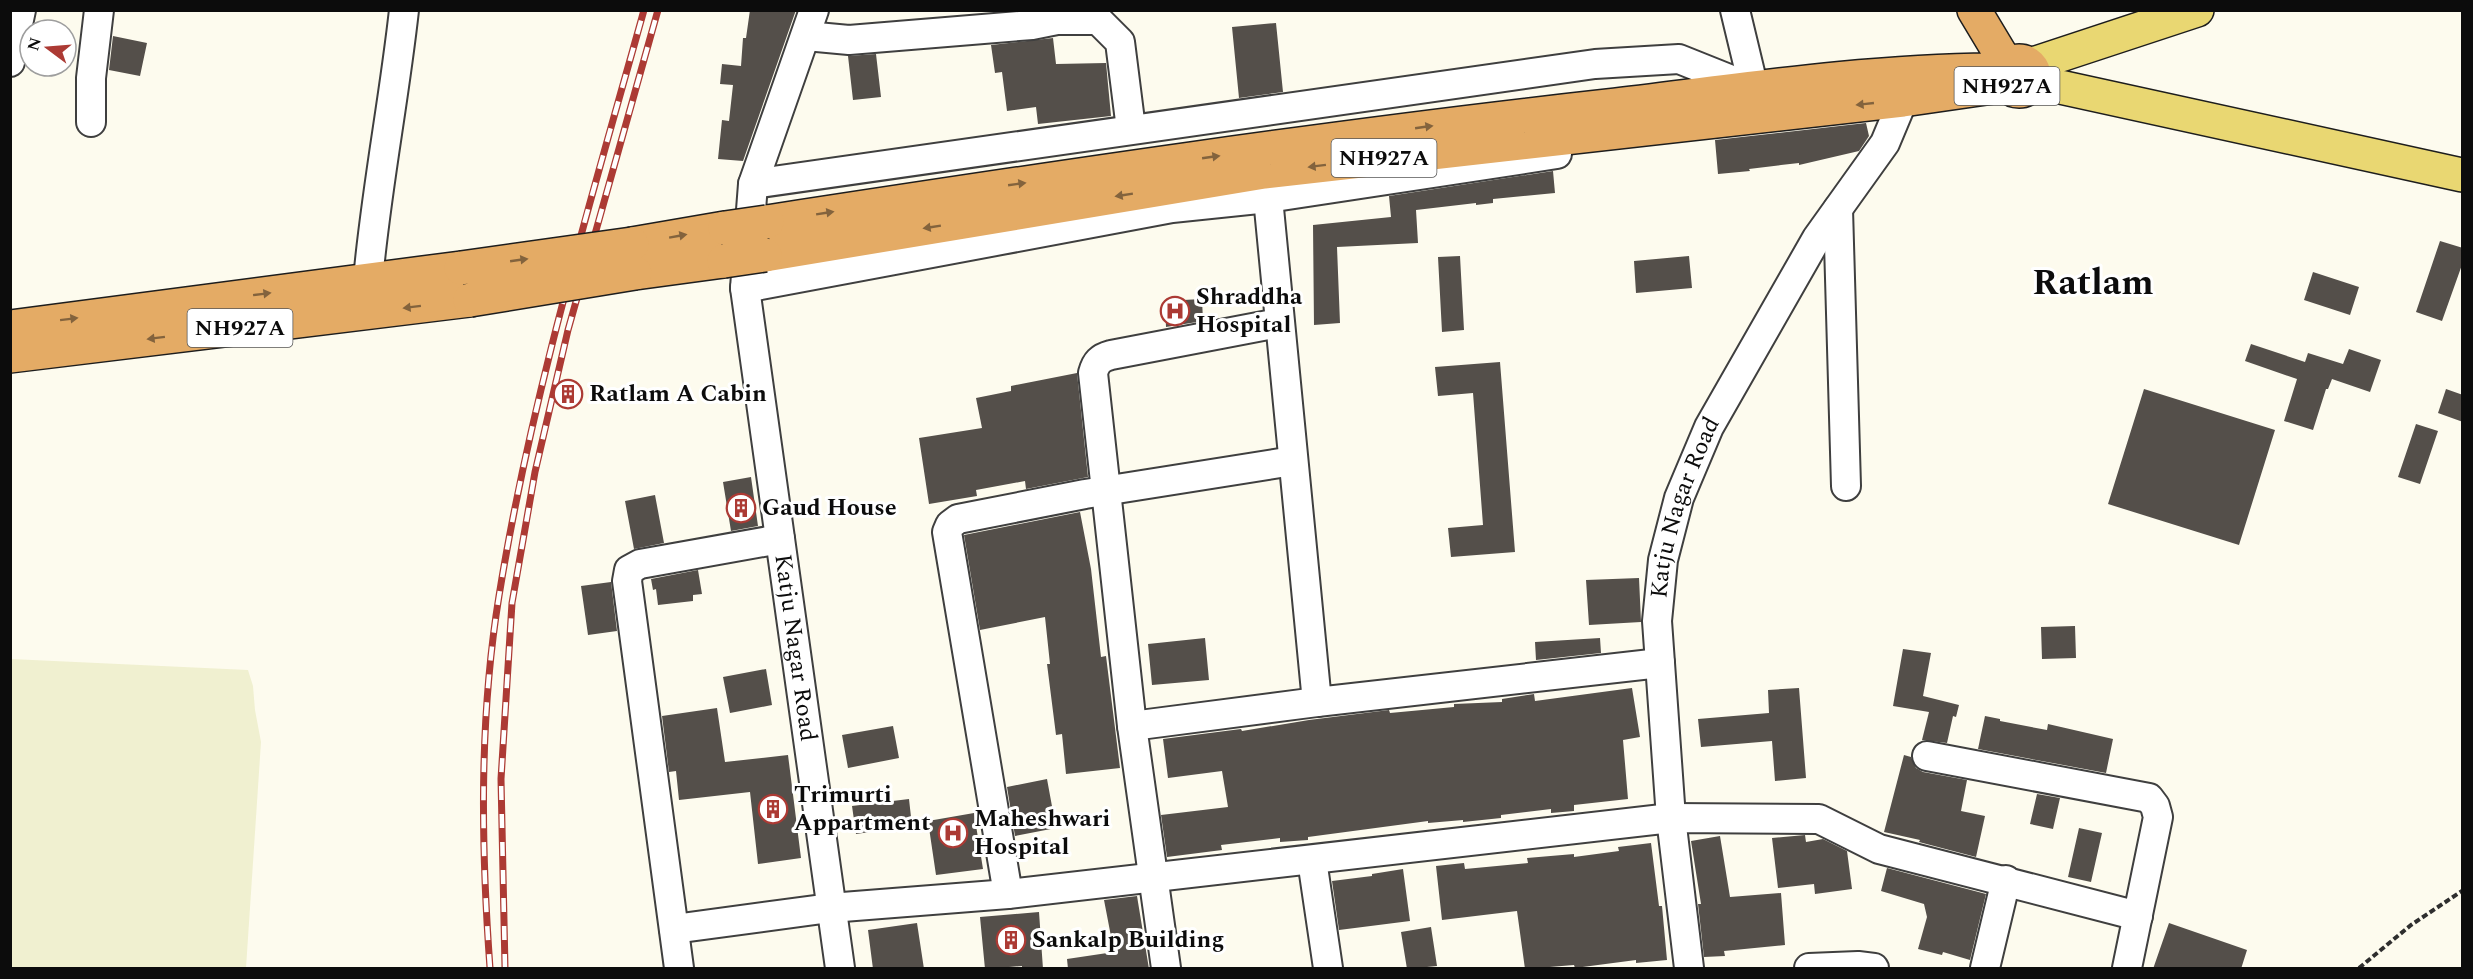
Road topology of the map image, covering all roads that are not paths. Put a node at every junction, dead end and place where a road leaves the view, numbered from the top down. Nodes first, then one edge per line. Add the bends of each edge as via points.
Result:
1 (21, 10) edge
2 (99, 10) edge
3 (404, 10) edge
4 (1735, 10) edge
5 (1974, 10) edge
6 (1989, 10) edge
7 (2197, 10) edge
8 (1099, 15) edge
9 (947, 21) edge
10 (810, 23) edge
11 (10, 62) edge
12 (2017, 71) junction
13 (1903, 100) junction
14 (1752, 103) junction
15 (91, 122) dead end
16 (1131, 129) junction
17 (2463, 175) edge
18 (753, 184) junction
19 (1268, 198) junction
20 (1838, 209) junction
21 (634, 259) junction
22 (368, 280) junction
23 (745, 288) junction
24 (1279, 322) junction
25 (10, 327) edge
26 (10, 356) edge
27 (1293, 461) junction
28 (1846, 486) dead end
29 (1105, 491) junction
30 (780, 539) junction
31 (1660, 663) junction
32 (1317, 702) junction
33 (1132, 726) junction
34 (1926, 756) dead end
35 (1671, 819) junction
36 (1312, 860) junction
37 (1155, 877) junction
38 (2006, 880) junction
39 (1008, 894) junction
40 (830, 908) junction
41 (2138, 916) junction
42 (674, 929) junction
43 (679, 969) edge
44 (840, 969) edge
45 (1166, 969) edge
46 (1328, 969) edge
47 (1689, 969) edge
48 (1809, 969) edge
49 (1874, 969) edge
50 (1985, 969) edge
51 (2127, 969) edge

1 - 11 street
2 - 15 street via 91,78
3 - 22 street
4 - 14 street
5 - 12 highway, NH927A
6 - 12 highway, NH927A
7 - 12 main road
8 - 9 street via 1032,25
8 - 16 street via 1120,42
9 - 10 street via 849,40
10 - 18 street, Katju Nagar Road
12 - 13 highway, NH927A
12 - 14 highway, NH927A via 1936,70
12 - 17 main road
13 -> 14 highway, NH927A
13 - 20 street, Katju Nagar Road via 1885,143
14 - 16 street via 1679,59 1595,64
14 - 19 street via 1658,139
14 -> 21 highway, NH927A, bridge via 1264,172 724,261
21 -> 14 highway, NH927A, bridge via 725,228 1437,125
16 - 18 street
18 - 23 street, Katju Nagar Road
19 - 23 street via 1172,208
19 - 24 street
20 - 28 street
20 - 31 street, Katju Nagar Road via 1817,238 1710,427 1679,498 1663,560 1657,621
22 -> 21 highway, NH927A, bridge via 461,268
21 -> 26 highway, NH927A, bridge via 470,300
25 -> 22 highway, NH927A
23 - 30 street, Katju Nagar Road
24 - 27 street
24 - 29 street via 1111,354 1095,363
27 - 29 street
27 - 32 street
29 - 33 street
29 - 39 street via 958,519 947,532
30 - 40 street, Katju Nagar Road
30 - 42 street via 640,564 629,570 627,581
31 - 32 street
31 - 35 street, Katju Nagar Road
32 - 33 street
33 - 37 street
34 - 41 street via 2149,798 2158,817
35 - 36 street
35 - 38 street via 1819,819 1879,849
35 - 47 street, Katju Nagar Road
36 - 37 street
36 - 46 street
37 - 39 street
37 - 45 street
38 - 41 street
38 - 50 street
39 - 40 street
40 - 42 street
40 - 44 street, Katju Nagar Road
41 - 51 street
42 - 43 street
48 - 49 street

